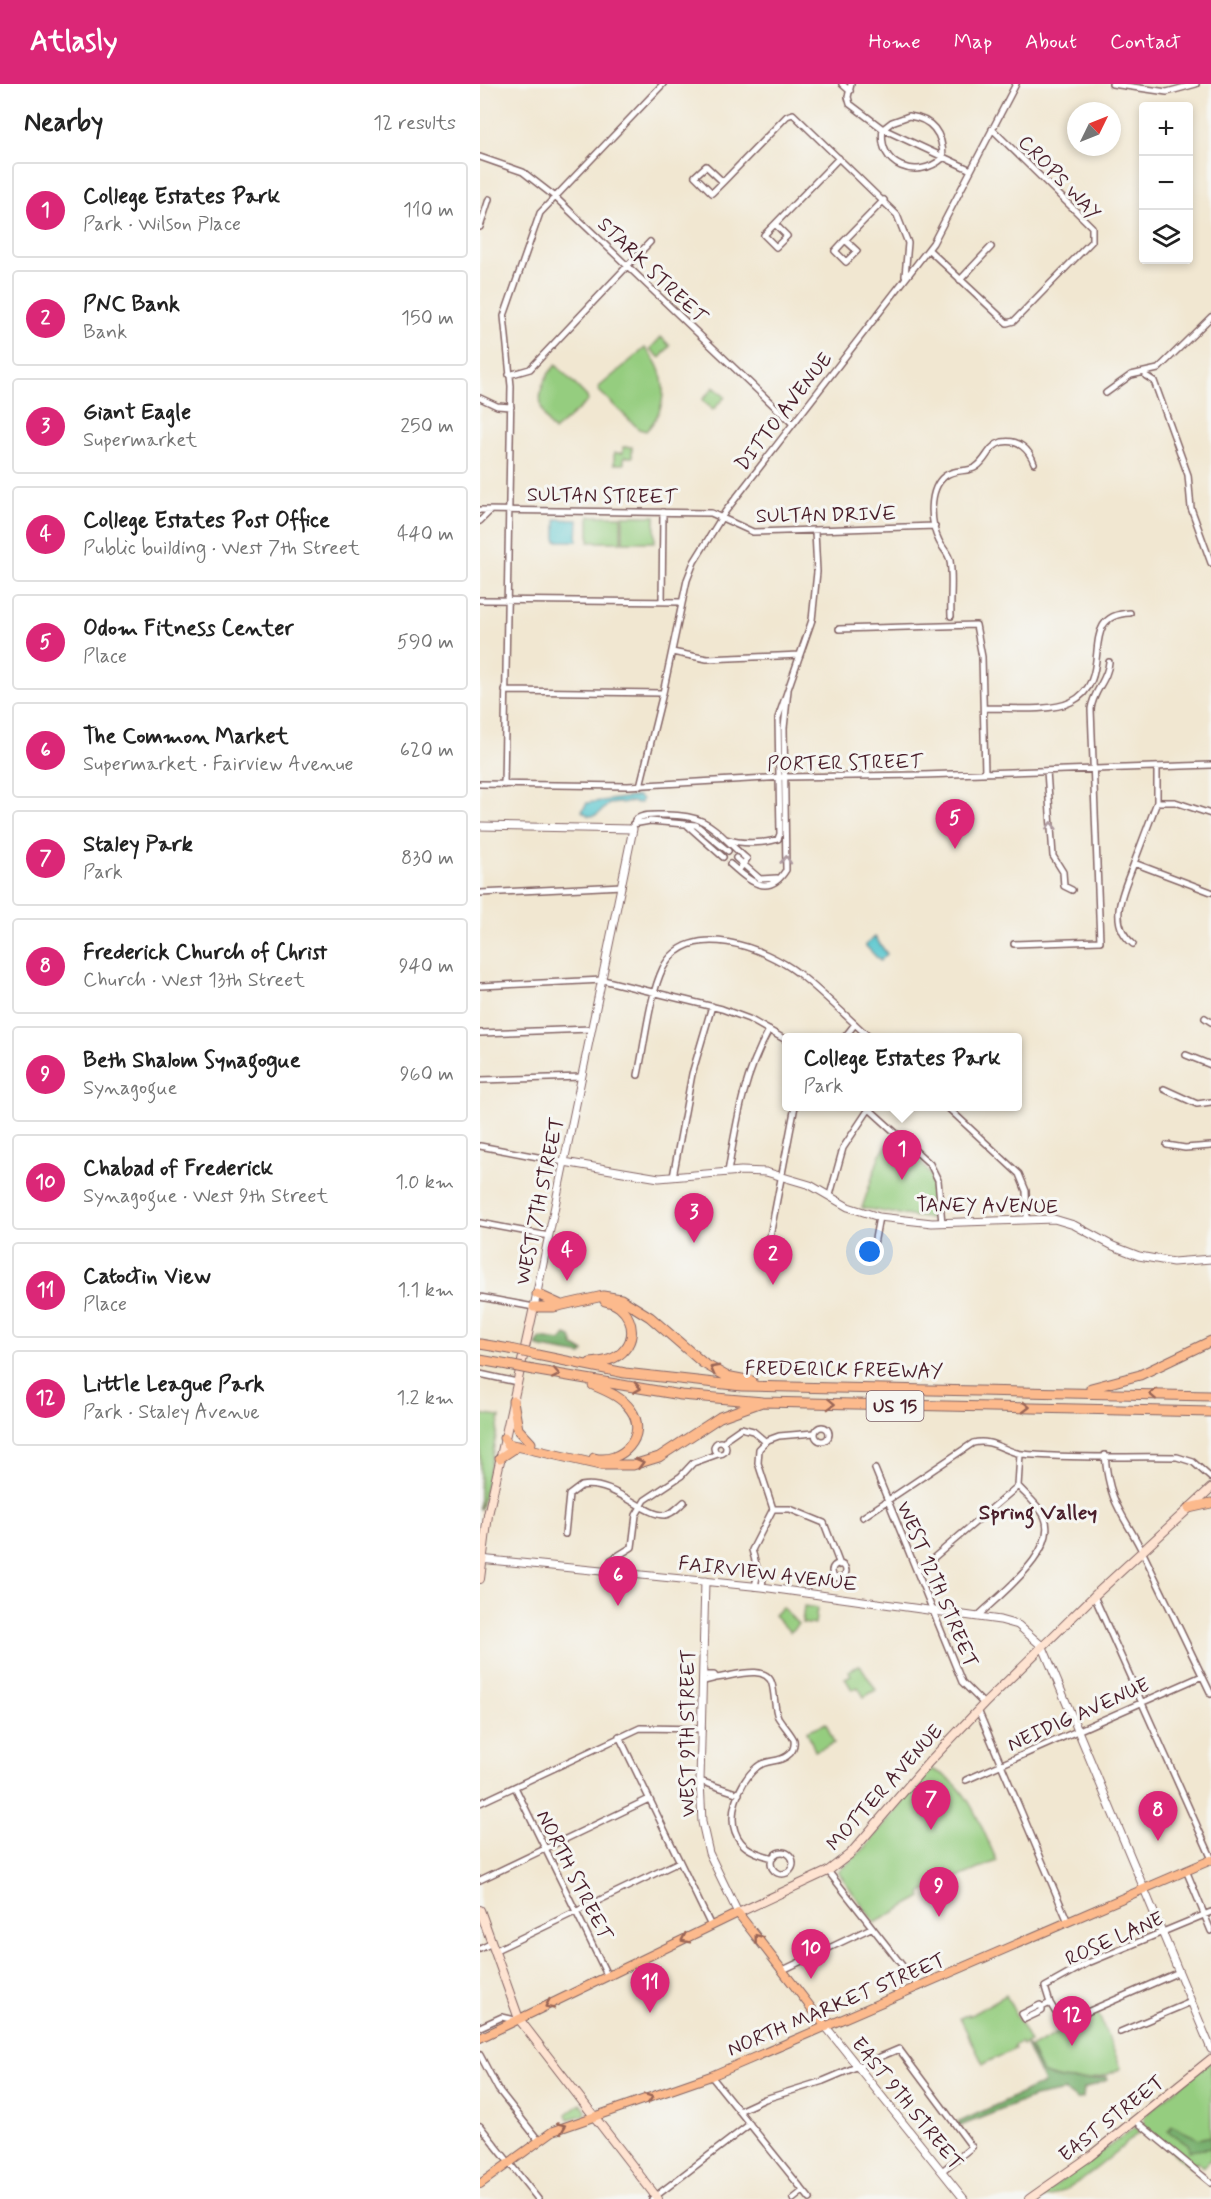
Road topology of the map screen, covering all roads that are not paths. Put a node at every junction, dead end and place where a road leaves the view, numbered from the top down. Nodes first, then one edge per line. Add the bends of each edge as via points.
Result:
1 (663, 84) edge
2 (842, 84) edge
3 (1016, 84) edge
4 (1112, 84) edge
5 (1196, 84) edge
6 (1129, 85) edge
7 (850, 87) edge
8 (884, 129) junction
9 (992, 129) junction
10 (480, 157) edge
11 (839, 158) junction
12 (943, 158) junction
13 (971, 170) junction
14 (723, 182) junction
15 (554, 196) junction
16 (489, 199) dead end
17 (884, 200) junction
18 (775, 224) dead end
19 (480, 227) edge
20 (845, 240) dead end
21 (650, 242) dead end
22 (991, 247) dead end
23 (929, 249) junction
24 (908, 258) junction
25 (919, 261) junction
26 (627, 266) junction
27 (905, 278) junction
28 (960, 280) junction
29 (1211, 316) edge
30 (509, 375) junction
31 (1146, 376) dead end
32 (1106, 393) dead end
33 (480, 398) edge
34 (511, 407) junction
35 (792, 423) junction
36 (1034, 463) dead end
37 (507, 509) junction
38 (480, 510) edge
39 (490, 511) junction
40 (663, 512) junction
41 (722, 516) junction
42 (480, 521) edge
43 (935, 526) junction
44 (815, 531) junction
45 (1211, 563) edge
46 (480, 600) edge
47 (506, 600) junction
48 (662, 602) junction
49 (682, 602) junction
50 (1130, 613) dead end
51 (951, 616) dead end
52 (839, 629) dead end
53 (672, 652) junction
54 (800, 655) junction
55 (1109, 663) dead end
56 (505, 691) junction
57 (663, 693) junction
58 (984, 708) junction
59 (1211, 765) edge
60 (1157, 767) junction
61 (1094, 769) junction
62 (1047, 771) junction
63 (985, 773) junction
64 (782, 777) junction
65 (480, 784) edge
66 (504, 785) junction
67 (640, 786) junction
68 (1157, 802) junction
69 (1211, 814) edge
70 (680, 822) junction
71 (480, 826) edge
72 (633, 827) junction
73 (726, 839) junction
74 (728, 851) dead end
75 (723, 857) dead end
76 (736, 858) dead end
77 (1134, 863) junction
78 (730, 864) dead end
79 (743, 865) junction
80 (738, 871) junction
81 (780, 877) junction
82 (623, 886) junction
83 (1072, 890) dead end
84 (1211, 892) edge
85 (480, 893) edge
86 (1014, 944) dead end
87 (1133, 944) dead end
88 (603, 980) junction
89 (480, 986) edge
90 (656, 991) junction
91 (712, 1006) junction
92 (1205, 1018) dead end
93 (1211, 1022) edge
94 (855, 1024) junction
95 (591, 1029) junction
96 (769, 1030) junction
97 (480, 1033) edge
98 (848, 1033) edge
99 (865, 1033) edge
100 (782, 1038) edge
101 (1186, 1055) dead end
102 (1211, 1065) edge
103 (638, 1075) dead end
104 (582, 1077) junction
105 (480, 1080) edge
106 (1164, 1089) dead end
107 (1211, 1102) edge
108 (794, 1111) edge
109 (866, 1111) edge
110 (871, 1111) edge
111 (950, 1111) edge
112 (1167, 1144) dead end
113 (480, 1146) edge
114 (1211, 1146) edge
115 (564, 1162) junction
116 (728, 1172) junction
117 (781, 1175) junction
118 (673, 1177) junction
119 (830, 1195) junction
120 (879, 1217) junction
121 (1027, 1218) junction
122 (480, 1223) edge
123 (942, 1223) junction
124 (549, 1236) junction
125 (770, 1236) dead end
126 (872, 1255) dead end
127 (1211, 1259) edge
128 (537, 1294) junction
129 (480, 1298) edge
130 (562, 1305) junction
131 (534, 1307) junction
132 (1211, 1341) edge
133 (480, 1344) edge
134 (480, 1360) edge
135 (582, 1364) junction
136 (480, 1374) edge
137 (580, 1379) junction
138 (517, 1382) junction
139 (790, 1387) junction
140 (1062, 1391) junction
141 (1211, 1396) edge
142 (513, 1401) junction
143 (763, 1402) junction
144 (1211, 1412) edge
145 (814, 1434) dead end
146 (504, 1438) junction
147 (766, 1442) junction
148 (531, 1443) junction
149 (724, 1443) junction
150 (518, 1446) junction
151 (718, 1454) junction
152 (1020, 1454) junction
153 (1105, 1455) junction
154 (500, 1458) junction
155 (875, 1469) dead end
156 (1211, 1478) edge
157 (1018, 1486) junction
158 (1211, 1488) edge
159 (887, 1501) junction
160 (684, 1502) dead end
161 (1211, 1503) edge
162 (641, 1505) junction
163 (1189, 1508) junction
164 (773, 1509) junction
165 (862, 1517) dead end
166 (565, 1534) dead end
167 (1142, 1551) junction
168 (481, 1559) edge
169 (840, 1564) dead end
170 (609, 1572) junction
171 (918, 1572) junction
172 (480, 1580) edge
173 (705, 1581) junction
174 (759, 1587) junction
175 (1094, 1596) junction
176 (932, 1611) junction
177 (978, 1616) junction
178 (1043, 1647) junction
179 (1202, 1676) junction
180 (704, 1678) junction
181 (1211, 1694) edge
182 (1142, 1702) junction
183 (981, 1707) junction
184 (702, 1729) junction
185 (1078, 1730) junction
186 (620, 1736) junction
187 (1003, 1764) junction
188 (966, 1780) dead end
189 (701, 1784) junction
190 (515, 1787) junction
191 (739, 1794) junction
192 (649, 1798) junction
193 (480, 1803) edge
194 (545, 1849) junction
195 (773, 1858) junction
196 (1211, 1859) edge
197 (679, 1862) junction
198 (1186, 1870) junction
199 (828, 1871) junction
200 (480, 1880) edge
201 (1144, 1889) junction
202 (480, 1910) edge
203 (576, 1911) junction
204 (1211, 1912) edge
205 (738, 1913) junction
206 (1204, 1915) junction
207 (1068, 1922) junction
208 (711, 1926) junction
209 (871, 1928) junction
210 (1211, 1931) edge
211 (1162, 1933) junction
212 (493, 1947) junction
213 (480, 1949) edge
214 (783, 1970) junction
215 (1179, 1972) junction
216 (608, 1977) junction
217 (919, 1987) junction
218 (1191, 2002) junction
219 (1050, 2003) junction
220 (1042, 2007) dead end
221 (517, 2019) junction
222 (480, 2027) edge
223 (826, 2027) junction
224 (1120, 2032) dead end
225 (480, 2037) edge
226 (1211, 2049) edge
227 (480, 2055) edge
228 (1211, 2059) edge
229 (858, 2067) junction
230 (711, 2076) junction
231 (739, 2111) junction
232 (594, 2118) junction
233 (1135, 2121) junction
234 (750, 2124) junction
235 (480, 2126) edge
236 (538, 2141) junction
237 (509, 2162) junction
238 (942, 2172) junction
239 (1211, 2183) edge
240 (480, 2184) edge
241 (803, 2191) junction
242 (655, 2198) edge
243 (538, 2199) edge
244 (793, 2199) edge
245 (810, 2199) edge
246 (963, 2199) edge
247 (1029, 2199) edge

1 - 15 street
2 - 7 street
3 - 9 street, DITTO AVENUE
4 - 6 street
5 - 6 street via 1167,92
7 - 8 street via 850,104
8 - 12 street
8 - 12 street via 886,152 898,165 922,170
8 - 12 street via 909,116 926,120 940,136
9 - 13 street, DITTO AVENUE
9 - 28 street, CROPS WAY via 1089,224 1094,237 1011,322 999,318
10 - 15 street, STARK STREET via 523,172
11 - 14 street via 791,114
11 - 17 street
11 - 18 street
12 - 13 street
13 - 23 street, DITTO AVENUE
14 - 14 street via 708,166 695,176 712,193
15 - 26 street, STARK STREET
15 - 30 street via 536,221 505,309
16 - 19 street
17 - 20 street
17 - 24 street via 904,230
21 - 26 street
22 - 28 street
23 - 25 street, DITTO AVENUE
23 - 28 street, CROPS WAY
24 - 25 street
24 - 27 street
25 - 27 street, DITTO AVENUE
26 - 30 street via 530,369
26 - 35 street, STARK STREET
27 - 35 street, DITTO AVENUE
29 - 32 street via 1158,369 1131,375
30 - 34 street
31 - 45 street via 1155,381 1188,475 1191,508
33 - 34 street via 492,405
34 - 37 street
35 - 41 street, DITTO AVENUE
36 - 43 street via 1026,449 1006,442 993,447 977,467 944,476 935,494
37 - 39 street, SULTAN STREET
37 - 40 street, SULTAN STREET
37 - 47 street
38 - 39 street, SULTAN STREET
39 - 42 street
40 - 41 street, SULTAN STREET
40 - 48 street
41 - 44 street, SULTAN DRIVE via 753,532
41 - 49 street, DITTO AVENUE via 694,562
43 - 44 street, SULTAN DRIVE
43 - 51 street via 950,560
44 - 54 street via 817,572 812,620
46 - 47 street
47 - 48 street
47 - 56 street
48 - 49 street
49 - 53 street, DITTO AVENUE
50 - 58 street via 1117,615 1104,624 1097,643 1095,676 1076,699 1059,706
52 - 58 street via 976,625
53 - 54 street via 707,659
53 - 57 street, DITTO AVENUE
54 - 64 street via 778,718
55 - 61 street via 1107,674 1092,698
56 - 57 street
56 - 66 street
57 - 67 street, DITTO AVENUE
58 - 63 street
59 - 60 street, PORTER STREET
60 - 61 street, PORTER STREET
60 - 68 street
61 - 62 street, PORTER STREET
61 - 86 street via 1100,941
62 - 63 street, PORTER STREET
83 -> 62 street via 1066,889 1063,872 1053,856
63 - 64 street, PORTER STREET
64 - 67 street, PORTER STREET
64 - 73 street via 778,839
81 -> 64 street via 788,860
65 - 66 street, PORTER STREET
66 - 67 street, PORTER STREET
68 - 69 street via 1179,803
68 - 77 street
70 - 72 street via 650,820
70 - 74 street via 704,829
70 - 75 street
71 - 72 street
72 - 73 street via 635,820 643,816 696,816
72 - 82 street, WEST 7TH STREET
73 - 79 street via 747,860
76 - 79 street
77 - 84 street
77 - 87 street via 1118,914 1122,931
78 - 80 street
79 - 80 street
79 - 81 street via 760,879
80 - 81 street via 753,884 768,885
82 - 85 street
82 - 88 street, WEST 7TH STREET
88 - 89 street
88 - 90 street
88 - 95 street, WEST 7TH STREET
90 - 91 street
90 - 94 street via 664,967 678,951 695,942 724,943 756,951 797,972
90 - 103 street
91 - 96 street
91 - 118 street via 692,1074
92 - 93 street
94 - 98 street
94 - 99 street
95 - 97 street
95 - 104 street, WEST 7TH STREET
96 - 100 street
96 - 116 street via 742,1091
101 - 102 street
104 - 105 street
104 - 115 street, WEST 7TH STREET
106 - 107 street via 1197,1104
108 - 117 street
109 - 119 street via 843,1148
110 - 123 street via 930,1164 938,1180
111 - 121 street via 1019,1174 1026,1191
112 - 114 street via 1185,1148
113 - 115 street, TANEY AVENUE
115 - 118 street, TANEY AVENUE
115 - 124 street, WEST 7TH STREET
116 - 117 street, TANEY AVENUE
116 - 118 street, TANEY AVENUE
117 - 119 street, TANEY AVENUE
117 - 125 street
119 - 120 street, TANEY AVENUE via 848,1207
120 - 123 street, TANEY AVENUE
120 - 126 street
121 - 123 street, TANEY AVENUE
121 - 127 street, TANEY AVENUE via 1065,1221 1139,1256 1173,1262
122 - 124 street
124 - 128 street, WEST 7TH STREET
128 - 130 highway
128 - 131 street, WEST 7TH STREET
129 - 131 street
130 - 131 highway
139 -> 130 highway via 739,1379 711,1368 650,1317 621,1299 603,1296
131 - 135 highway via 538,1312 551,1313 603,1301 624,1311 631,1329 626,1348 612,1359
131 - 138 main road, WEST 7TH STREET
132 - 140 highway via 1120,1382
133 - 135 highway, FREDERICK FREEWAY / US 15, bridge
134 -> 137 highway, FREDERICK FREEWAY / US 15, bridge
135 - 139 highway, FREDERICK FREEWAY / US 15 via 685,1381
136 - 138 street
137 -> 143 highway, FREDERICK FREEWAY / US 15 via 681,1395
137 - 148 highway via 612,1393 628,1406 636,1425 633,1444 620,1455 601,1460
138 - 142 main road, WEST 7TH STREET
139 - 140 highway, FREDERICK FREEWAY / US 15
141 -> 140 highway, FREDERICK FREEWAY / US 15
142 - 146 main road, WEST 7TH STREET
142 - 148 highway via 518,1429
143 -> 144 highway, FREDERICK FREEWAY / US 15
150 -> 143 highway via 600,1466 633,1465 658,1457 720,1417
145 - 147 street via 779,1436
146 - 148 highway
146 - 150 highway via 508,1444
146 - 154 main road, WEST 7TH STREET
147 - 149 street via 757,1433 741,1428
147 - 164 street via 757,1459
149 - 151 street via 726,1451
149 - 151 street via 715,1444
150 - 154 highway
151 - 162 street via 693,1463
152 - 153 street
152 - 157 street
152 - 159 street via 991,1442 973,1443
153 - 156 street via 1177,1457 1193,1462
153 - 167 street via 1110,1494
154 - 168 main road, WEST 7TH STREET
155 - 159 street, WEST 12TH STREET
157 - 171 street
157 - 177 street via 1043,1515 1046,1538 1040,1555
158 - 163 main road, MOTTER AVENUE
159 - 165 street
159 - 171 street, WEST 12TH STREET
160 - 162 street via 672,1513 663,1515
161 - 163 highway
162 - 166 street via 617,1492 586,1485 578,1487 569,1495
162 - 170 street via 632,1547 611,1560
163 - 167 main road, MOTTER AVENUE
164 - 169 street via 790,1509 824,1523
164 - 174 street via 752,1550 759,1570
167 - 175 main road, MOTTER AVENUE
167 - 179 street
168 - 170 street, FAIRVIEW AVENUE
168 - 172 main road, WEST 7TH STREET
170 - 173 street, FAIRVIEW AVENUE
171 - 176 street, WEST 12TH STREET
173 - 174 street, FAIRVIEW AVENUE
173 - 180 street, WEST 9TH STREET
174 - 176 street, FAIRVIEW AVENUE
175 - 178 main road, MOTTER AVENUE
175 - 182 street
176 - 177 street, FAIRVIEW AVENUE
176 - 183 street, WEST 12TH STREET via 962,1682
177 - 178 street, FAIRVIEW AVENUE via 1018,1625
178 - 183 main road, MOTTER AVENUE
178 - 185 street
179 - 181 street
179 - 182 street, NEIDIG AVENUE
180 - 184 street, WEST 9TH STREET
180 - 191 street via 749,1672 768,1677 778,1716 794,1740 790,1754 757,1767
182 - 185 street, NEIDIG AVENUE
182 - 196 street
183 - 187 street, WEST 12TH STREET
183 - 199 main road, MOTTER AVENUE via 855,1849
184 - 186 street via 640,1728
184 - 189 street, WEST 9TH STREET
185 - 187 street, NEIDIG AVENUE
185 - 201 street
186 - 190 street
186 - 192 street
187 - 188 street, NEIDIG AVENUE
187 - 207 street, WEST 12TH STREET
189 - 191 street via 714,1784
189 - 205 street, WEST 9TH STREET via 704,1837
190 - 193 street
190 - 194 street, NORTH STREET
191 - 195 street via 733,1816 738,1839 750,1849
192 - 194 street
192 - 197 street
194 - 200 street
194 - 203 street, NORTH STREET
195 - 195 street via 773,1868 779,1873 791,1869 793,1862 788,1854 778,1853
196 - 198 main road, NORTH MARKET STREET
197 - 203 street
197 - 208 street
198 - 201 main road, NORTH MARKET STREET
198 - 206 street
199 - 205 main road, MOTTER AVENUE
199 - 209 street
201 - 207 main road, NORTH MARKET STREET
201 - 211 street
202 - 212 main road
203 - 212 street
203 - 216 street, NORTH STREET
204 - 206 street, ROSE LANE
205 - 208 main road, MOTTER AVENUE
214 -> 205 main road, WEST 9TH STREET
206 - 210 street
206 - 211 street, ROSE LANE
207 - 217 main road, NORTH MARKET STREET
208 -> 216 main road, MOTTER AVENUE
209 - 214 street
209 - 217 street
211 - 215 street
211 - 219 street, ROSE LANE via 1088,1963 1045,1987
212 - 213 street
212 - 221 main road
214 - 223 main road, WEST 9TH STREET
215 - 218 street
215 - 219 street via 1062,2022
216 -> 221 main road, MOTTER AVENUE
217 - 223 main road, NORTH MARKET STREET
218 - 224 street
218 - 226 street
219 - 220 street
221 - 222 street via 502,2017
221 - 225 main road, MOTTER AVENUE
221 - 232 main road
223 - 229 street, EAST 9TH STREET
223 - 230 main road, NORTH MARKET STREET
227 - 236 street via 498,2089
228 - 233 main road, EAST STREET
229 - 231 street
229 - 238 street, EAST 9TH STREET
229 - 238 street via 899,2049 972,2147
230 - 231 street
232 -> 230 main road, NORTH MARKET STREET
231 - 234 street
236 -> 232 main road, NORTH MARKET STREET via 553,2131
232 - 242 main road
233 - 239 street
233 - 247 main road, EAST STREET
234 - 241 street
234 - 242 street
235 - 237 street
236 - 237 main road, NORTH MARKET STREET
237 - 240 main road, NORTH MARKET STREET
237 - 243 street
238 - 246 street, EAST 9TH STREET
241 - 244 street
241 - 245 street

